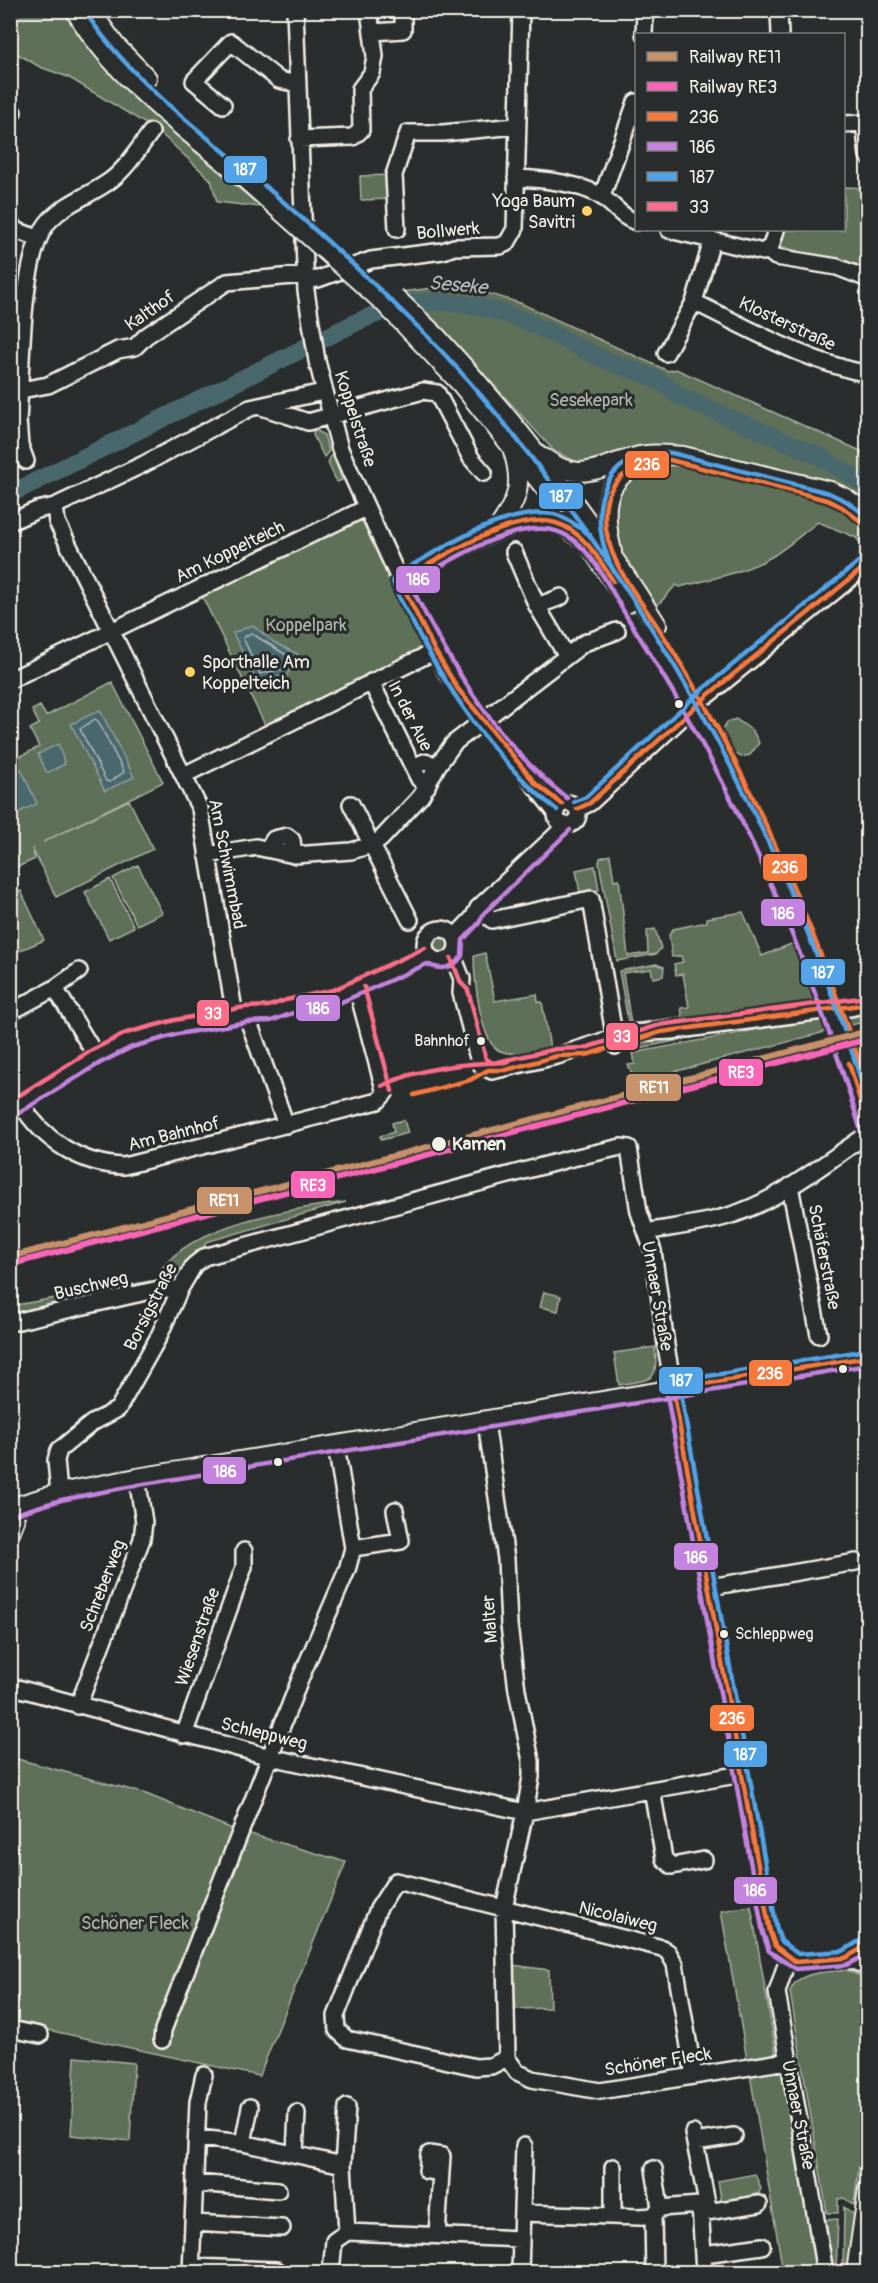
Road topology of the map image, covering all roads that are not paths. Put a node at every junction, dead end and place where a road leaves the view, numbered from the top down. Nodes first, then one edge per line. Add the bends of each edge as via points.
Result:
1 (75, 10) edge
2 (90, 10) edge
3 (369, 10) edge
4 (403, 10) edge
5 (520, 10) edge
6 (779, 10) edge
7 (296, 11) edge
8 (645, 13) dead end
9 (373, 32) junction
10 (644, 33) edge
11 (780, 33) edge
12 (298, 84) junction
13 (223, 105) dead end
14 (635, 105) edge
15 (845, 124) edge
16 (866, 124) edge
17 (516, 126) junction
18 (152, 132) dead end
19 (299, 140) junction
20 (867, 156) edge
21 (249, 175) junction
22 (516, 178) junction
23 (602, 196) junction
24 (635, 222) edge
25 (12, 228) edge
26 (397, 229) dead end
27 (673, 231) edge
28 (776, 231) edge
29 (38, 238) junction
30 (712, 241) junction
31 (766, 250) junction
32 (305, 278) junction
33 (867, 279) edge
34 (694, 302) junction
35 (666, 353) dead end
36 (867, 374) edge
37 (21, 390) junction
38 (323, 393) junction
39 (490, 405) junction
40 (260, 406) junction
41 (330, 417) junction
42 (511, 443) junction
43 (533, 450) junction
44 (26, 461) dead end
45 (484, 473) dead end
46 (55, 506) junction
47 (366, 508) junction
48 (867, 514) edge
49 (10, 522) edge
50 (867, 527) edge
51 (497, 530) junction
52 (589, 543) junction
53 (514, 552) dead end
54 (613, 556) junction
55 (867, 564) edge
56 (400, 581) junction
57 (561, 597) dead end
58 (633, 599) junction
59 (537, 606) junction
60 (110, 630) junction
61 (617, 631) dead end
62 (435, 651) junction
63 (566, 655) junction
64 (10, 680) edge
65 (371, 682) junction
66 (708, 695) dead end
67 (687, 713) dead end
68 (483, 720) junction
69 (438, 765) junction
70 (413, 767) junction
71 (184, 775) junction
72 (427, 787) junction
73 (351, 804) dead end
74 (565, 813) junction
75 (372, 845) junction
76 (207, 855) junction
77 (478, 908) junction
78 (410, 920) dead end
79 (451, 933) junction
80 (427, 950) junction
81 (449, 959) junction
82 (79, 971) dead end
83 (55, 988) junction
84 (357, 989) junction
85 (867, 1004) edge
86 (18, 1008) dead end
87 (850, 1008) dead end
88 (823, 1011) dead end
89 (241, 1015) junction
90 (615, 1042) junction
91 (96, 1056) junction
92 (867, 1089) edge
93 (16, 1107) edge
94 (286, 1125) junction
95 (867, 1129) edge
96 (867, 1134) edge
97 (629, 1148) joint
98 (790, 1186) junction
99 (646, 1232) junction
100 (180, 1289) junction
101 (10, 1323) edge
102 (819, 1335) dead end
103 (867, 1357) edge
104 (673, 1389) junction
105 (486, 1422) junction
106 (336, 1446) junction
107 (137, 1478) junction
108 (59, 1492) junction
109 (13, 1507) edge
110 (395, 1510) dead end
111 (10, 1535) edge
112 (353, 1548) junction
113 (244, 1551) dead end
114 (856, 1562) dead end
115 (710, 1587) junction
116 (10, 1686) edge
117 (78, 1706) junction
118 (184, 1735) junction
119 (270, 1757) junction
120 (741, 1774) junction
121 (652, 1790) junction
122 (525, 1812) junction
123 (704, 1860) dead end
124 (504, 1908) junction
125 (867, 1945) edge
126 (788, 1958) junction
127 (845, 1958) junction
128 (867, 1967) edge
129 (10, 2029) edge
130 (40, 2035) dead end
131 (162, 2040) dead end
132 (507, 2058) junction
133 (787, 2061) junction
134 (204, 2075) dead end
135 (694, 2076) junction
136 (250, 2107) dead end
137 (346, 2107) dead end
138 (297, 2112) dead end
139 (734, 2136) dead end
140 (198, 2138) junction
141 (243, 2143) junction
142 (524, 2146) dead end
143 (295, 2153) junction
144 (343, 2165) junction
145 (613, 2168) dead end
146 (654, 2169) dead end
147 (441, 2172) dead end
148 (196, 2183) junction
149 (867, 2189) edge
150 (278, 2190) dead end
151 (759, 2204) dead end
152 (700, 2209) junction
153 (656, 2212) junction
154 (523, 2213) junction
155 (613, 2216) junction
156 (194, 2223) junction
157 (282, 2228) dead end
158 (347, 2232) junction
159 (437, 2235) junction
160 (521, 2239) junction
161 (762, 2246) dead end
162 (704, 2254) junction
163 (191, 2270) edge
164 (277, 2271) dead end
165 (331, 2272) edge
166 (520, 2272) edge
167 (654, 2272) edge
168 (704, 2272) edge
169 (825, 2272) edge
170 (856, 2272) edge

1 - 21 main road via 108,56 157,104
2 - 21 main road via 115,45
3 - 9 street
4 - 9 street via 403,30
5 - 17 street, Bollwerk
6 - 11 street
7 - 12 street, Koppelstraße
8 - 10 street
9 - 19 street via 372,73 360,89 362,130 353,137
12 - 13 street via 279,80 231,42 194,81
12 - 19 street, Koppelstraße
14 - 23 street
15 - 16 street
16 - 20 street
17 - 22 street, Bollwerk
17 - 26 street via 408,133 394,175
18 - 29 street via 123,170 57,213
19 - 32 street, Koppelstraße
21 - 39 main road, bridge
22 - 23 street
22 - 32 street, Bollwerk via 515,229 507,243 371,260 318,279
23 - 24 street via 621,216
25 - 29 street
27 - 30 street
28 - 31 street
29 - 37 street via 30,270
30 - 31 street via 757,252
30 - 34 street
31 - 33 street via 777,257 837,267
32 - 37 street, Kalthof via 227,282 135,347 118,350 48,385
32 - 38 street, Koppelstraße
34 - 35 street
34 - 36 street, Klosterstraße via 831,367
37 - 44 street via 20,445
38 - 40 street
38 - 41 street, Koppelstraße
39 - 42 main road
39 - 43 main road
40 - 41 street via 308,422
40 - 46 street
41 - 45 street via 423,391 437,393 471,459
41 - 47 street, Koppelstraße via 339,449
42 - 51 main road via 519,485 514,505
42 - 52 main road
43 - 48 main road via 567,471 582,473 636,457 682,456 830,491
43 - 54 main road
46 - 49 street
46 - 60 street, Am Schwimmbad via 57,522
47 - 56 street, Koppelstraße
47 - 60 street, Am Koppelteich
50 - 54 main road via 827,500 670,460 647,461 616,480 608,498 605,514
51 - 52 main road via 538,520 556,522
51 - 56 main road
52 - 58 main road
53 - 59 street
54 - 58 main road
55 - 66 street
56 - 62 street, Koppelstraße
57 - 59 street
58 - 92 main road via 702,699 765,822 829,971
58 - 95 main road, bridge via 760,837 819,975
59 - 63 street
60 - 64 street
60 - 71 street, Am Schwimmbad
61 - 63 street, In der Aue via 584,643
62 - 65 street
62 - 68 street, Koppelstraße
63 - 68 street, In der Aue
65 - 70 street, In der Aue
65 - 71 street
67 - 74 street via 590,803
68 - 69 street, In der Aue via 454,743
68 - 74 street, Koppelstraße
69 - 70 street, In der Aue via 424,762
69 - 72 street, In der Aue
70 - 72 street, In der Aue
71 - 76 street, Am Schwimmbad via 200,809
72 - 75 street, In der Aue
73 - 75 street
74 - 77 street via 558,833
75 - 76 street via 351,851 294,855 268,848
75 - 78 street
76 - 89 street, Am Schwimmbad
77 - 79 street via 473,918
77 - 90 street via 492,920 591,899
79 - 80 street via 432,932
79 - 81 street via 457,947
80 - 81 street via 435,960
80 - 84 street via 402,957 395,968
81 - 90 street via 462,979 461,993 483,1067 498,1071
82 - 83 street
83 - 86 street
83 - 91 street
84 - 89 street via 270,1014
84 - 94 street, Am Bahnhof via 385,1093 378,1101
85 - 87 street
88 - 90 street via 646,1031
89 - 91 street via 150,1033
89 - 94 street
91 - 93 street
93 - 94 street, Am Bahnhof via 51,1139 86,1160 109,1166 140,1164
96 - 98 street, Schäferstraße
97 - 99 street, Unnaer Straße
97 - 100 street, Borsigstraße via 568,1159 217,1252 194,1265
98 - 99 street, Schäferstraße via 728,1216
98 - 102 street, Schäferstraße
99 - 104 street, Unnaer Straße via 655,1262
100 - 101 street, Buschweg via 159,1289
100 - 108 street, Borsigstraße via 118,1409 92,1423 60,1450 56,1460
103 - 104 main road
104 - 105 main road
104 - 115 street, Unnaer Straße
105 - 106 main road
105 - 122 street, Malter via 506,1559 517,1690 531,1761
106 - 107 main road
106 - 112 street
107 - 108 main road
107 - 117 street, Schreberweg via 144,1522 142,1539
108 - 109 main road
109 - 111 street via 16,1520
110 - 112 street via 401,1541
112 - 119 street via 348,1570
113 - 118 street, Wiesenstraße via 244,1567
114 - 115 street
115 - 120 street, Unnaer Straße
116 - 117 street, Schleppweg
117 - 118 street, Schleppweg
118 - 119 street, Schleppweg
119 - 122 street, Schleppweg
119 - 131 street
120 - 121 street, Schleppweg
120 - 126 street, Unnaer Straße via 770,1932 775,1946
121 - 122 street, Schleppweg
121 - 123 street via 664,1859 672,1866
122 - 124 street
124 - 132 street
124 - 132 street via 396,1881 378,1909 336,2016 337,2030 347,2039 476,2067 491,2066
124 - 135 street, Nicolaiweg via 668,1952 675,1964
125 - 127 street
126 - 127 street via 806,1963
126 - 133 street, Unnaer Straße via 777,1992
127 - 128 street
129 - 130 street
132 - 135 street, Schöner Fleck via 524,2076 588,2090
133 - 135 street, Schöner Fleck
133 - 169 street, Unnaer Straße
134 - 140 street via 198,2102
136 - 141 street
137 - 144 street
138 - 143 street
139 - 152 street via 694,2138 707,2204
140 - 141 street
140 - 148 street
141 - 143 street
142 - 154 street
143 - 144 street
144 - 158 street
145 - 155 street
146 - 153 street
147 - 159 street
148 - 150 street
148 - 156 street
149 - 170 main road
151 - 152 street
152 - 153 street
152 - 162 street
153 - 155 street
153 - 167 street
154 - 155 street
154 - 160 street
156 - 157 street
156 - 163 street
158 - 159 street
158 - 165 street via 334,2241
159 - 160 street
160 - 166 street
161 - 162 street
162 - 168 street
163 - 164 street

